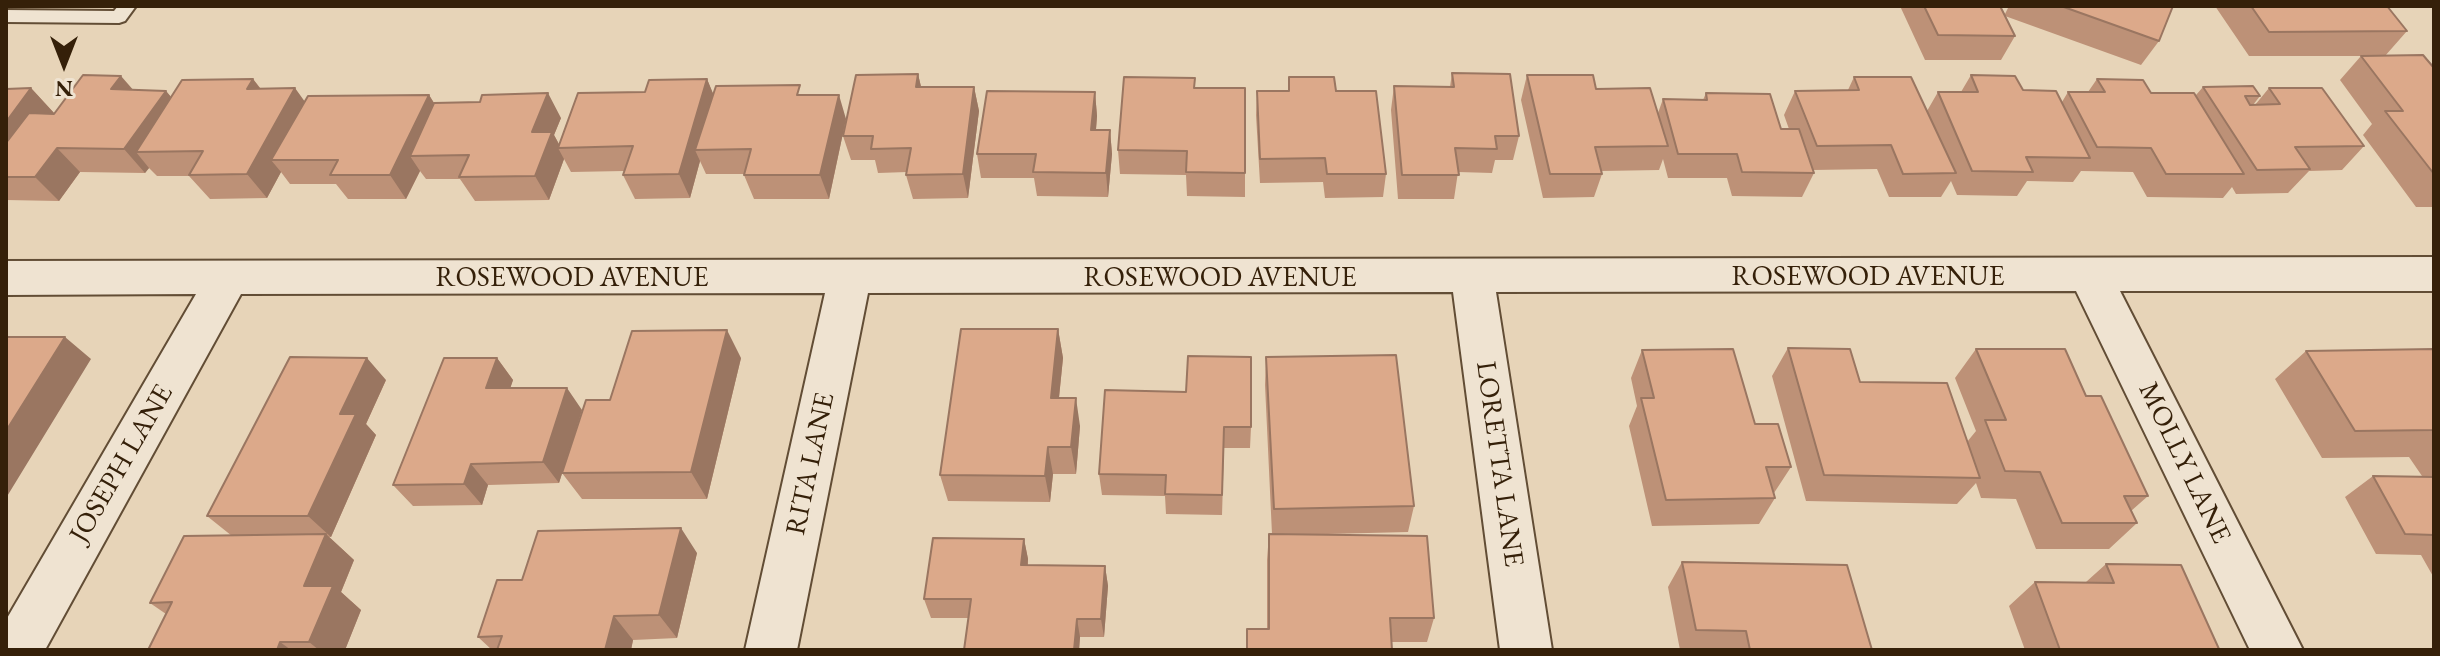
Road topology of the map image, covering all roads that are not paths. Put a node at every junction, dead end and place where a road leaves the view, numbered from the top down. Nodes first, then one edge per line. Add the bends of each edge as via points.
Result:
1 (127, 6) edge
2 (6, 16) edge
3 (2434, 274) edge
4 (1472, 277) junction
5 (2091, 277) junction
6 (6, 278) edge
7 (228, 278) junction
8 (850, 278) junction
9 (17, 650) edge
10 (771, 650) edge
11 (1526, 650) edge
12 (2277, 650) edge

1 - 2 lane via 119,17
3 - 5 street, ROSEWOOD AVENUE
4 - 5 street, ROSEWOOD AVENUE
4 - 8 street, ROSEWOOD AVENUE
4 - 11 street, LORETTA LANE
5 - 12 street, MOLLY LANE
6 - 7 street, ROSEWOOD AVENUE
7 - 8 street, ROSEWOOD AVENUE
7 - 9 street, JOSEPH LANE
8 - 10 street, RITA LANE

